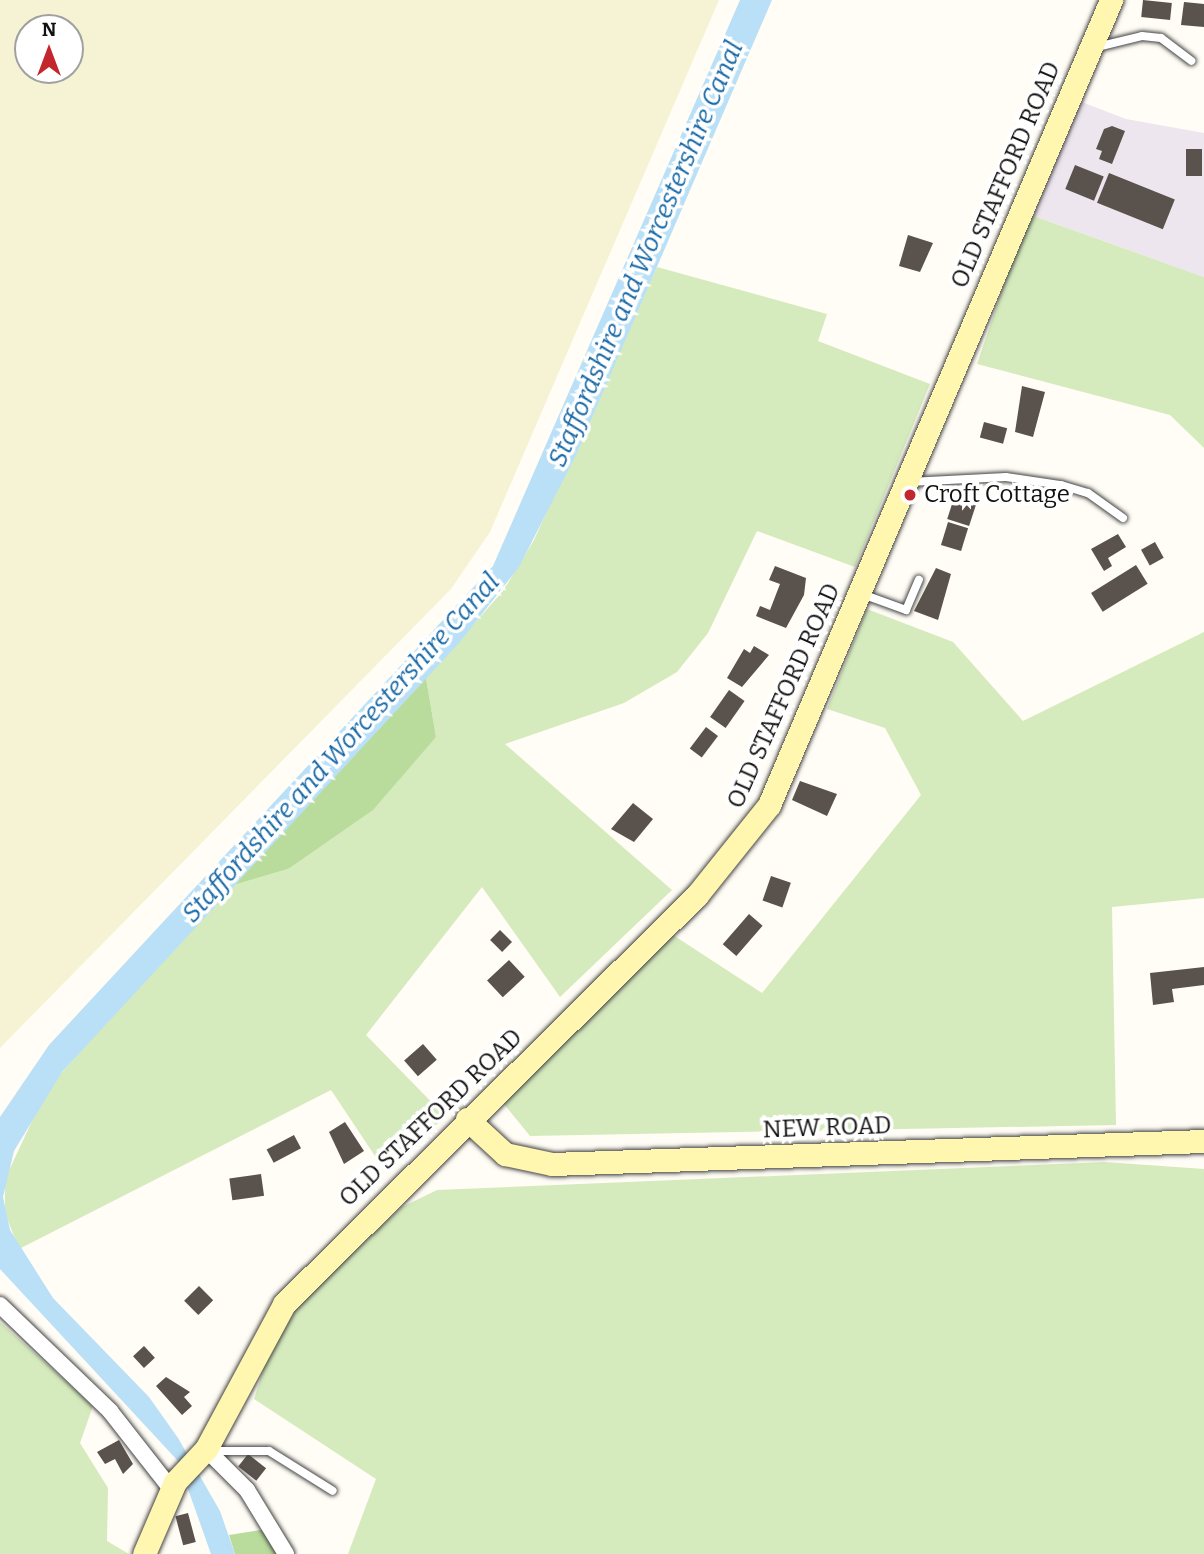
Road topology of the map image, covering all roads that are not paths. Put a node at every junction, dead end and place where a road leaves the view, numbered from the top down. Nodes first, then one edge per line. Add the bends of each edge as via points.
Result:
1 (1111, 0) edge
2 (1090, 46) junction
3 (1191, 61) dead end
4 (905, 482) junction
5 (1124, 518) dead end
6 (919, 580) dead end
7 (860, 593) junction
8 (467, 1119) junction
9 (1204, 1141) edge
10 (0, 1305) edge
11 (202, 1454) junction
12 (173, 1486) junction
13 (332, 1491) dead end
14 (144, 1554) edge
15 (286, 1554) edge

1 - 2 street, OLD STAFFORD ROAD
2 - 3 lane via 1161,38
2 - 4 street, OLD STAFFORD ROAD
4 - 5 lane via 1006,477 1061,485 1088,493
4 - 7 street, OLD STAFFORD ROAD
6 - 7 lane via 906,610
7 - 8 street, OLD STAFFORD ROAD via 782,777 751,833 696,895
8 - 9 street, NEW ROAD via 505,1154 552,1164
8 - 11 street, OLD STAFFORD ROAD via 284,1304
10 - 12 street via 110,1411
11 - 12 street, OLD STAFFORD ROAD
11 - 13 lane via 269,1451
11 - 15 street via 247,1490
12 - 14 street

